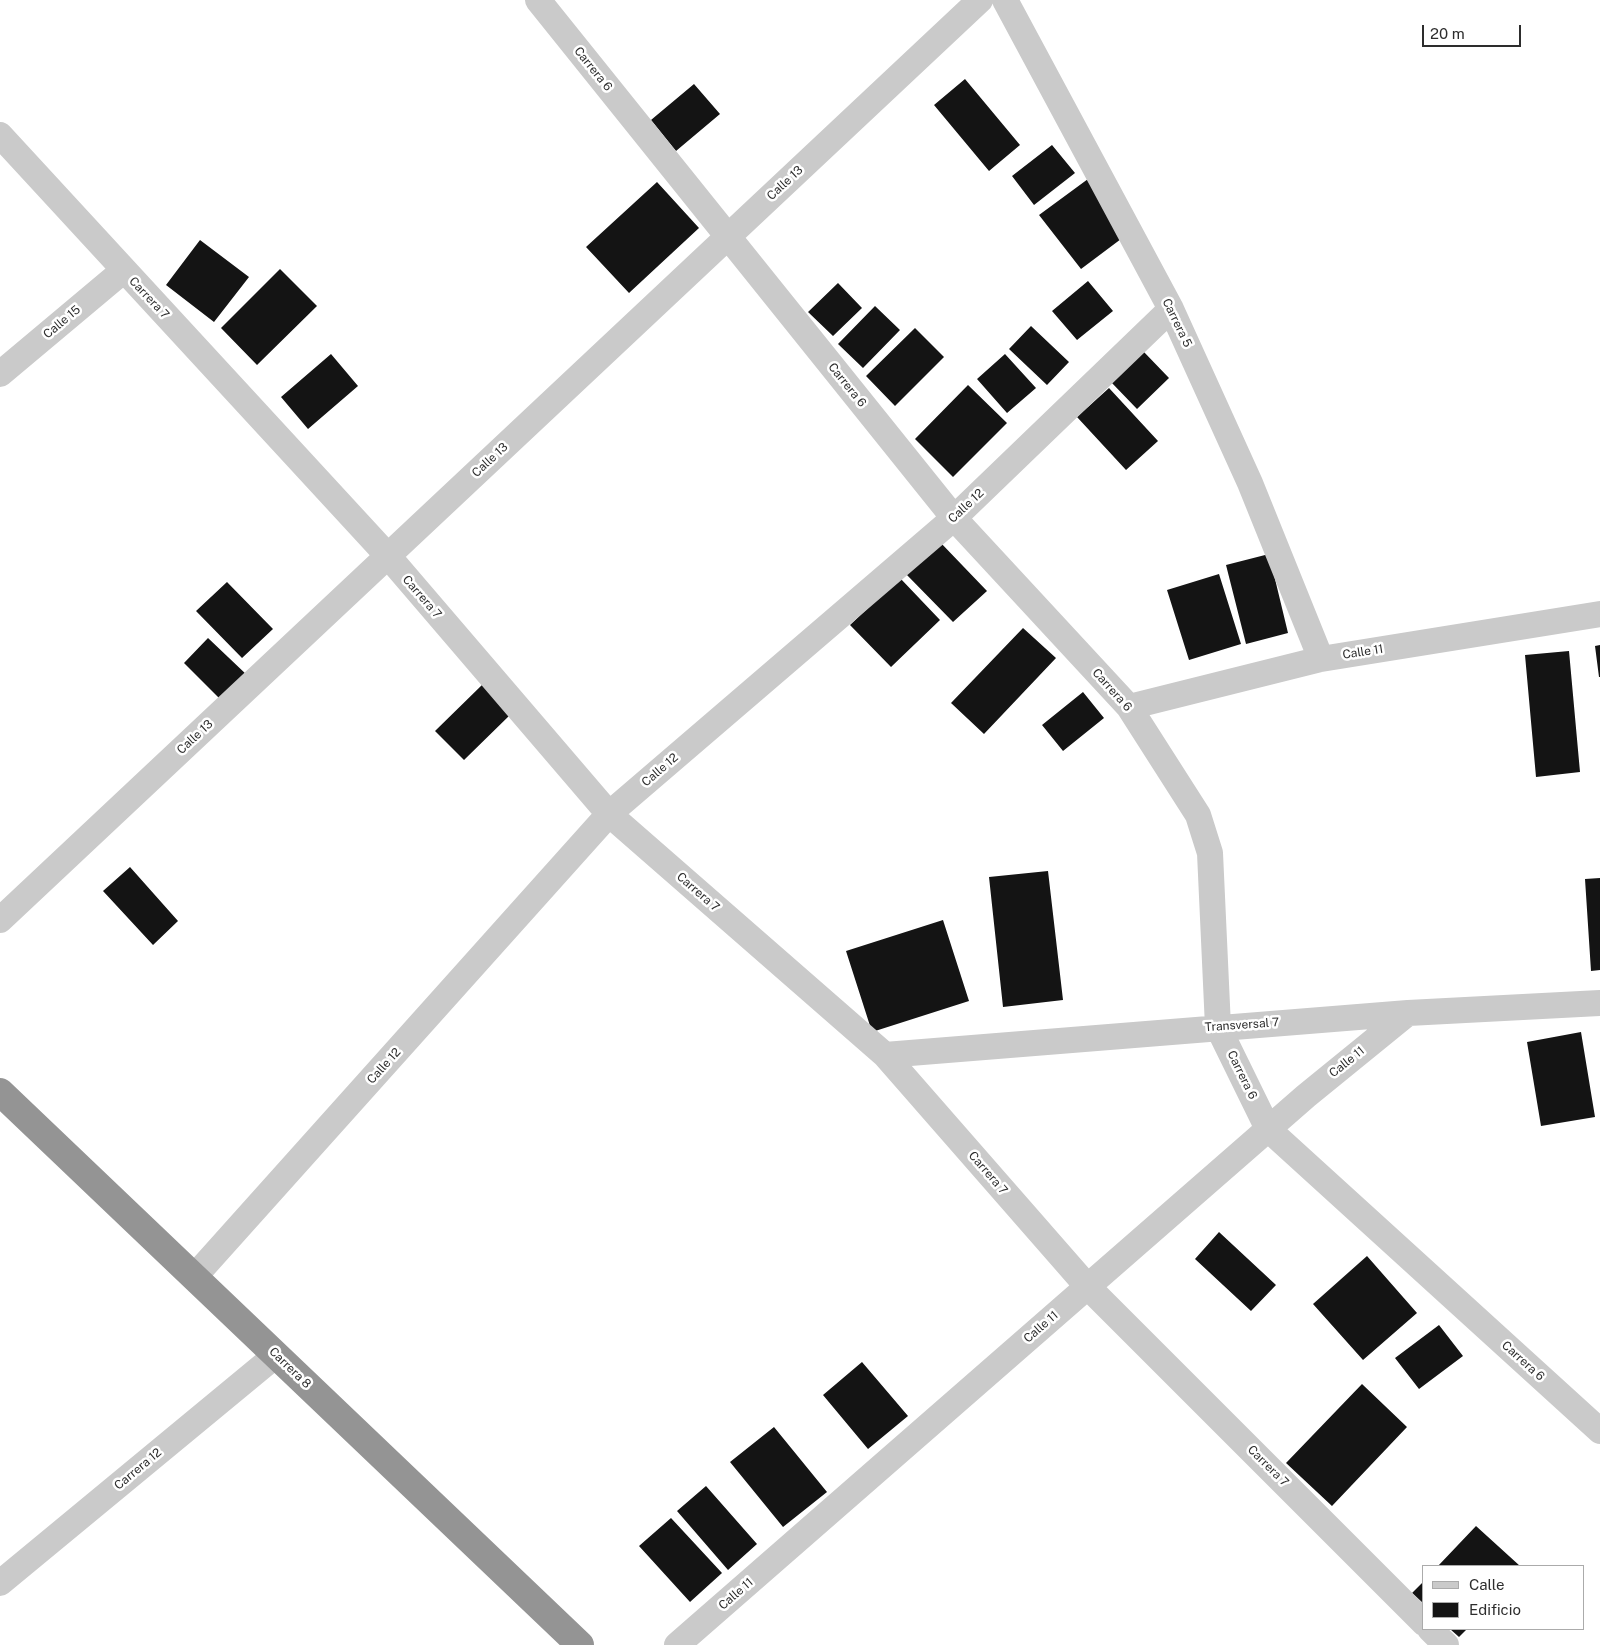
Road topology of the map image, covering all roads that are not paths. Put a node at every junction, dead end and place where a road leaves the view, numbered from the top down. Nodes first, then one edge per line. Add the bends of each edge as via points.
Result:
1 (538, 0) edge
2 (980, 0) edge
3 (1005, 0) edge
4 (0, 135) edge
5 (728, 237) junction
6 (124, 270) junction
7 (1171, 309) junction
8 (0, 374) edge
9 (954, 518) junction
10 (388, 556) junction
11 (1600, 614) edge
12 (1321, 659) junction
13 (1129, 707) junction
14 (609, 814) junction
15 (0, 920) edge
16 (1600, 1003) edge
17 (1408, 1013) junction
18 (1218, 1027) junction
19 (885, 1055) junction
20 (0, 1092) edge
21 (1268, 1129) junction
22 (194, 1277) junction
23 (1087, 1286) junction
24 (276, 1355) junction
25 (1600, 1431) edge
26 (0, 1583) edge
27 (1422, 1621) edge
28 (1431, 1630) edge
29 (580, 1645) edge
30 (677, 1645) edge
31 (1446, 1645) edge

1 - 5 street, Carrera 6
2 - 5 street, Calle 13
3 - 7 street, Carrera 5
4 - 6 street, Carrera 7
5 - 9 street, Carrera 6
5 - 10 street, Calle 13
6 - 8 street, Calle 15
6 - 10 street, Carrera 7
7 - 9 street, Calle 12
7 - 12 street, Carrera 5 via 1250,482
9 - 13 street, Carrera 6
9 - 14 street, Calle 12
10 - 14 street, Carrera 7
10 - 15 street, Calle 13
11 - 12 street, Calle 11
12 - 13 street, Calle 11
13 - 18 street, Carrera 6 via 1198,815 1210,853
14 - 19 street, Carrera 7
14 - 22 street, Calle 12
16 - 17 street, Transversal 7
17 - 18 street, Transversal 7
17 - 21 street, Calle 11
18 - 19 street, Transversal 7
18 - 21 street, Carrera 6
19 - 23 street, Carrera 7
20 - 22 highway, Carrera 8
21 - 23 street, Calle 11
21 - 25 street, Carrera 6
22 - 24 highway, Carrera 8
23 - 27 street, Carrera 7
23 - 30 street, Calle 11
24 - 26 street, Carrera 12
24 - 29 highway, Carrera 8
28 - 31 street

